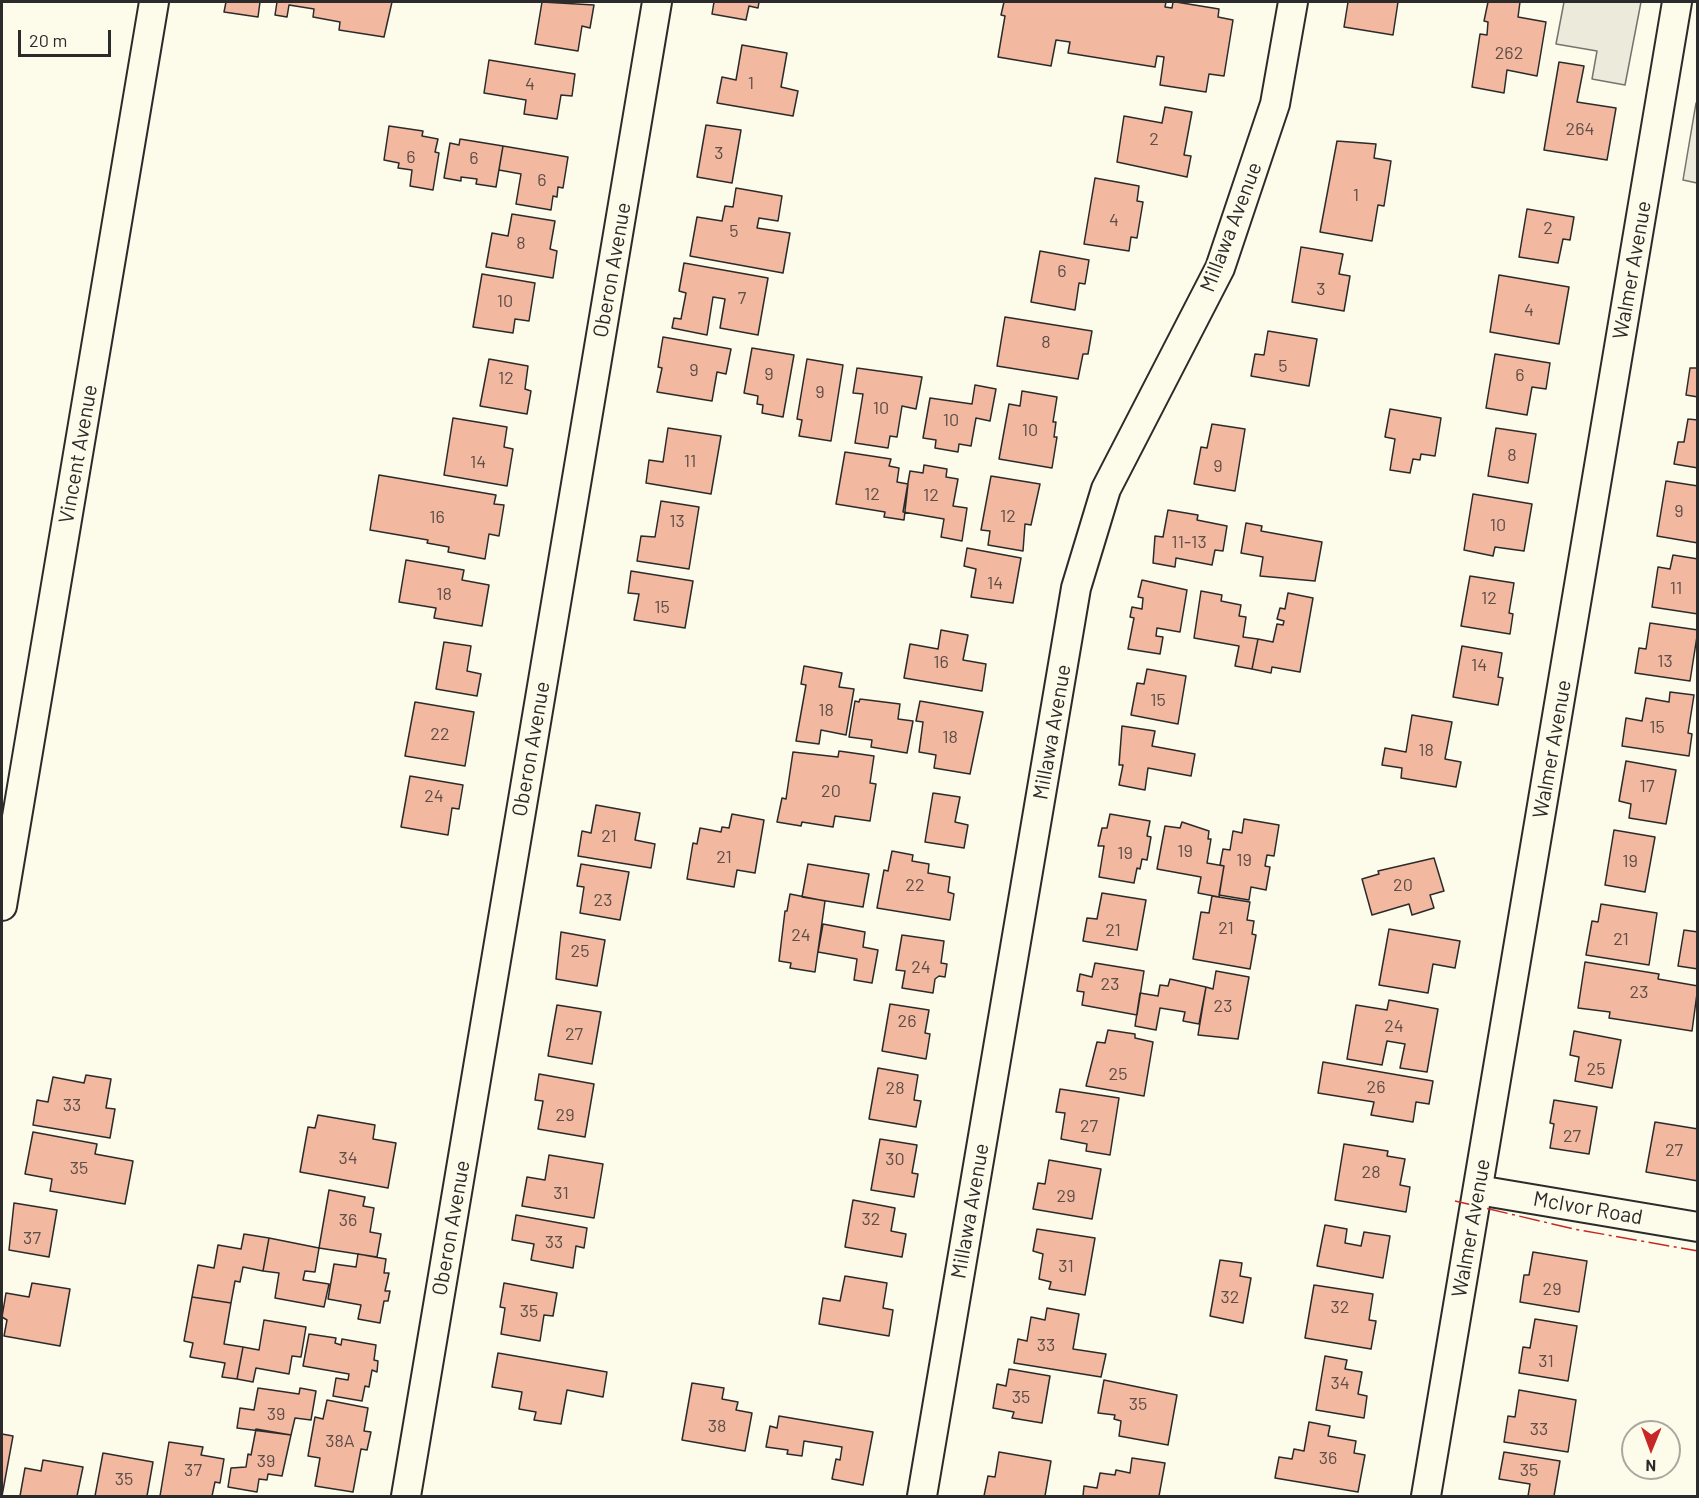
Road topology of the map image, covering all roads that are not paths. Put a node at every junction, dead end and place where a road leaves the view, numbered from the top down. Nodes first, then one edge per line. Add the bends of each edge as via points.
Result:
1 (154, 2) edge
2 (657, 2) edge
3 (1293, 2) edge
4 (1677, 2) edge
5 (2, 906) edge
6 (1478, 1190) junction
7 (1698, 1227) edge
8 (406, 1497) edge
9 (922, 1497) edge
10 (1426, 1497) edge

1 - 5 street, Vincent Avenue
2 - 8 street, Oberon Avenue
3 - 9 street, Millawa Avenue via 1275,104 1220,268 1106,489 1076,588
4 - 6 street, Walmer Avenue
6 - 7 street, McIvor Road
6 - 10 street, Walmer Avenue

